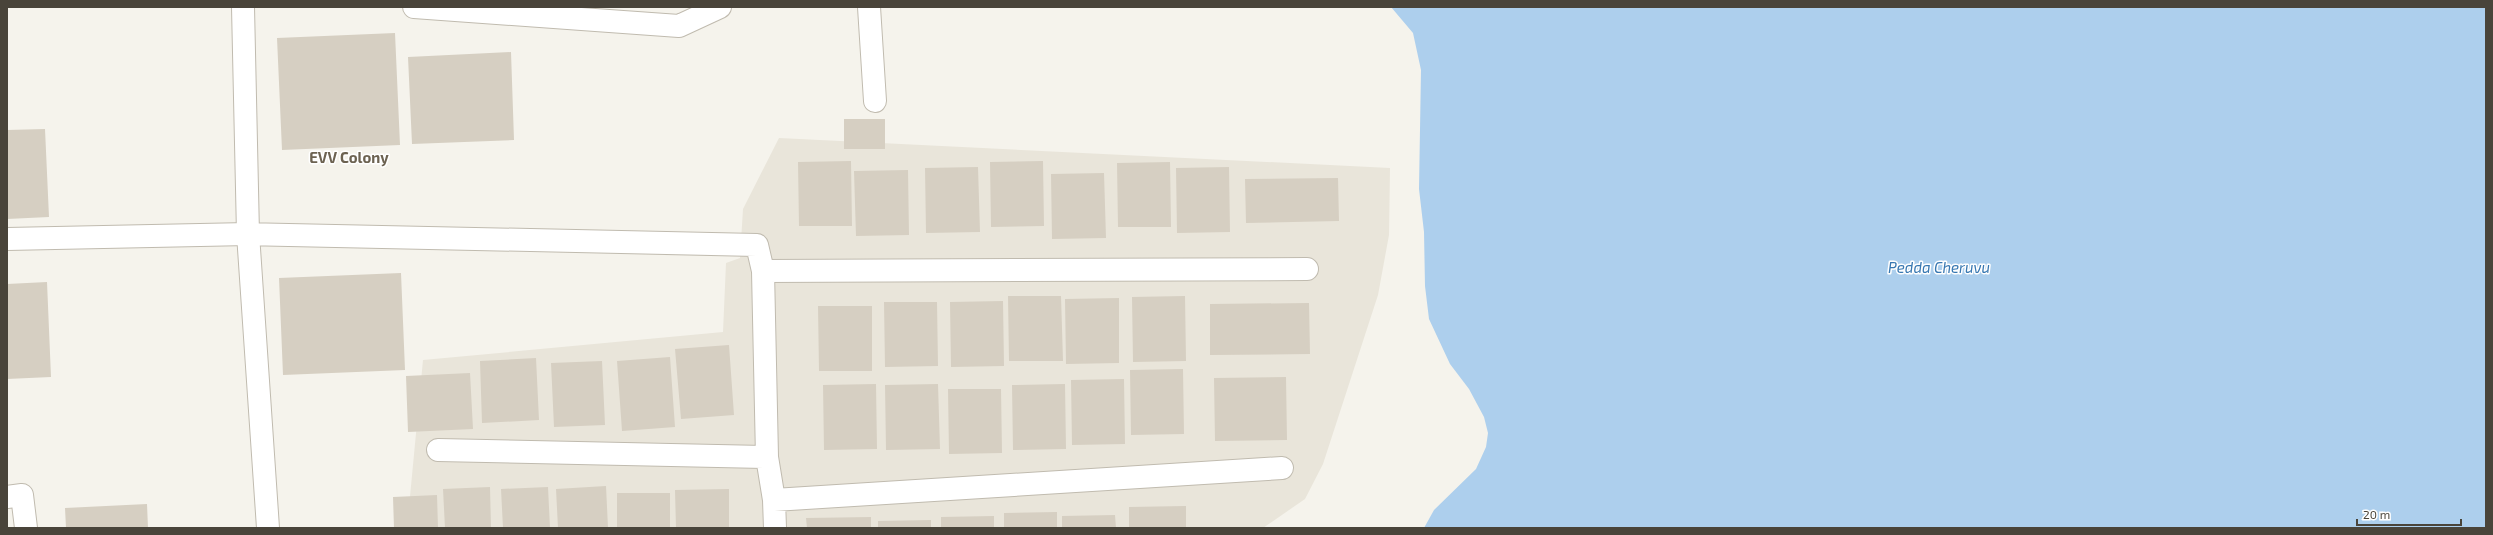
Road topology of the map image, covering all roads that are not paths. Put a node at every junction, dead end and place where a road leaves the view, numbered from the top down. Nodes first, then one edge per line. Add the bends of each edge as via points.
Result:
1 (243, 7) edge
2 (414, 7) edge
3 (720, 7) edge
4 (869, 7) edge
5 (875, 101) dead end
6 (248, 234) junction
7 (7, 239) edge
8 (1307, 269) dead end
9 (763, 271) junction
10 (438, 450) dead end
11 (767, 457) junction
12 (1282, 468) dead end
13 (7, 497) edge
14 (774, 500) junction
15 (26, 528) edge
16 (268, 528) edge
17 (775, 528) edge

1 - 6 street
2 - 3 street via 679,26
4 - 5 street
6 - 7 street
6 - 9 street via 757,245
6 - 16 street
8 - 9 street
9 - 11 street
10 - 11 street
11 - 14 street
12 - 14 street
13 - 15 street via 22,495
14 - 17 street

